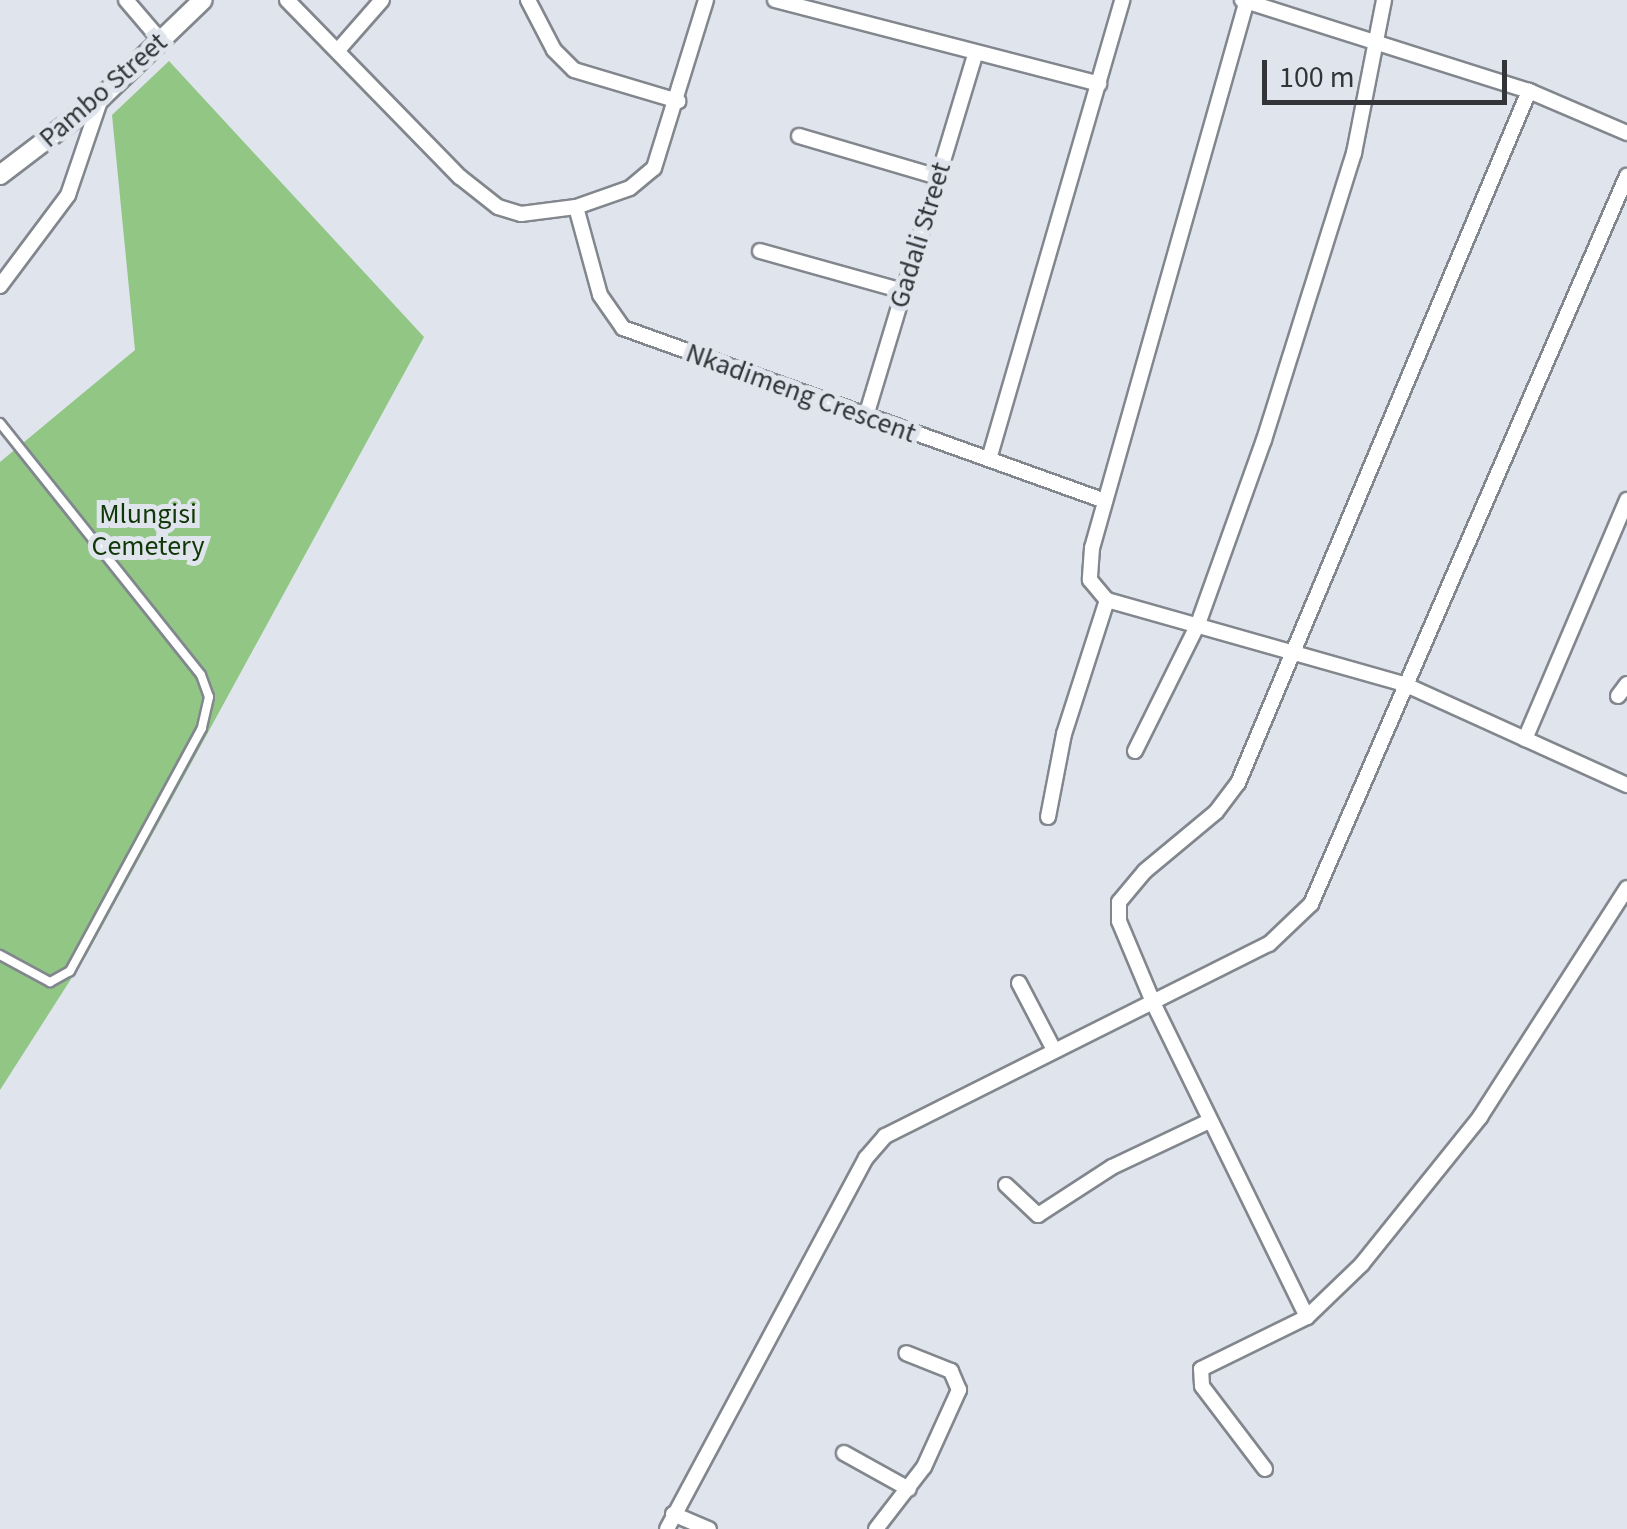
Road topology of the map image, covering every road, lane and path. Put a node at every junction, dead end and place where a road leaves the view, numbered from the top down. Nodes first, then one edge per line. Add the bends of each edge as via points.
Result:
1 (126, 0) edge
2 (203, 0) edge
3 (287, 0) edge
4 (382, 0) edge
5 (528, 0) edge
6 (706, 0) edge
7 (776, 0) edge
8 (1122, 0) edge
9 (1246, 0) edge
10 (1384, 0) edge
11 (162, 40) junction
12 (1374, 41) junction
13 (339, 49) junction
14 (975, 54) junction
15 (1099, 84) junction
16 (1529, 91) junction
17 (101, 98) junction
18 (678, 101) junction
19 (1627, 133) edge
20 (799, 136) dead end
21 (0, 176) edge
22 (1627, 176) edge
23 (938, 177) junction
24 (576, 207) junction
25 (760, 251) dead end
26 (0, 286) edge
27 (904, 291) junction
28 (866, 416) junction
29 (0, 424) edge
30 (989, 459) junction
31 (1627, 500) edge
32 (1105, 501) junction
33 (1107, 600) junction
34 (1198, 624) junction
35 (1296, 650) junction
36 (1404, 684) junction
37 (1525, 739) junction
38 (1135, 751) dead end
39 (1627, 785) edge
40 (1048, 817) dead end
41 (1627, 888) edge
42 (0, 955) edge
43 (1019, 983) dead end
44 (1153, 1002) junction
45 (1054, 1050) junction
46 (1207, 1122) junction
47 (1006, 1185) dead end
48 (1306, 1317) junction
49 (906, 1353) dead end
50 (844, 1453) dead end
51 (1264, 1468) dead end
52 (909, 1490) junction
53 (673, 1514) junction
54 (666, 1529) edge
55 (709, 1529) edge
56 (876, 1529) edge

1 - 11 street
2 - 11 street, Pambo Street
3 - 13 street
4 - 13 street
5 - 18 street via 554,50 574,70
6 - 18 street
7 - 14 street
8 - 15 street
9 - 12 street
9 - 32 street
10 - 12 street
11 - 17 street, Pambo Street
12 - 16 street
12 - 34 street via 1346,183
13 - 24 street via 486,199 522,214
14 - 15 street
14 - 23 street, Gadali Street
15 - 30 street
16 - 19 street
16 - 35 street
17 - 21 street, Pambo Street
17 - 26 street via 68,195
18 - 24 street via 654,168 630,188
20 - 23 street
22 - 36 street
23 - 27 street, Gadali Street
24 - 28 street, Nkadimeng Crescent via 600,295 623,328
25 - 27 street
27 - 28 street, Gadali Street
28 - 30 street, Nkadimeng Crescent
29 - 42 lane via 201,676 209,697 202,728 70,972 50,982
30 - 32 street, Nkadimeng Crescent
31 - 37 street
32 - 33 street via 1088,565 1094,588
33 - 34 street
33 - 40 street via 1064,734
34 - 35 street
34 - 38 street
35 - 36 street
35 - 44 street via 1228,799 1119,902 1119,921
36 - 37 street
36 - 44 street via 1311,904 1270,944
37 - 39 street
41 - 48 street via 1458,1147 1362,1264
43 - 45 street
44 - 45 street
44 - 46 street
45 - 53 street via 924,1111 872,1148
46 - 47 street via 1112,1167 1038,1215
46 - 48 street
48 - 51 street via 1207,1364 1199,1374
49 - 52 street via 951,1371 959,1386
50 - 52 street
52 - 56 street
53 - 54 street
53 - 55 street

